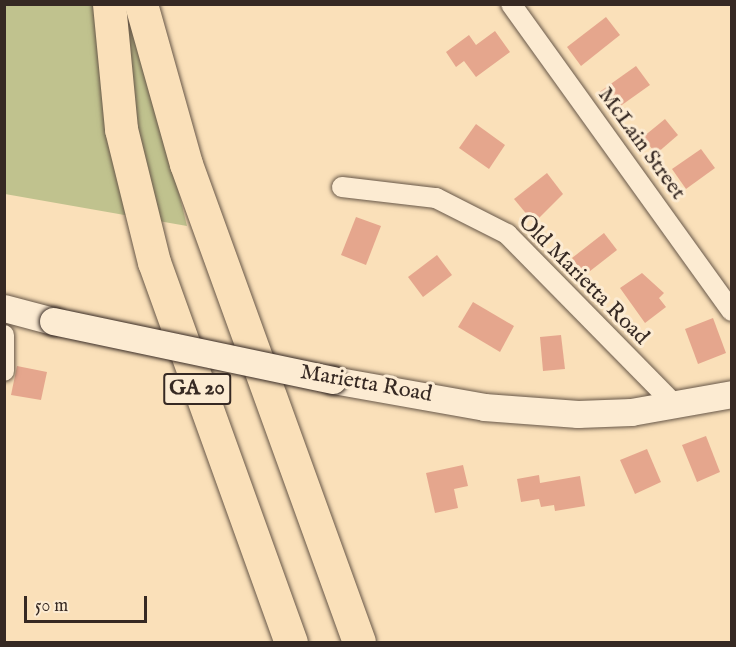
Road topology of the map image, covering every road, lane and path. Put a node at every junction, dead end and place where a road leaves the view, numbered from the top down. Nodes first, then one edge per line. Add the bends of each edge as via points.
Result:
1 (109, 4) edge
2 (141, 4) edge
3 (511, 4) edge
4 (342, 187) dead end
5 (4, 308) edge
6 (732, 312) edge
7 (4, 335) edge
8 (4, 371) edge
9 (732, 394) edge
10 (675, 405) junction
11 (279, 421) junction
12 (291, 642) edge
13 (359, 642) edge
14 (376, 642) edge

1 - 12 highway, GA 20 via 121,129 154,262
2 - 11 highway, GA 20 via 186,164
3 - 6 street, McLain Street
4 - 10 street, Old Marietta Road via 436,198 507,234
5 - 10 street, Marietta Road, bridge via 333,380 543,413 632,412
7 - 8 street
9 - 10 street, Marietta Road
11 - 13 highway
11 - 14 highway, GA 20

